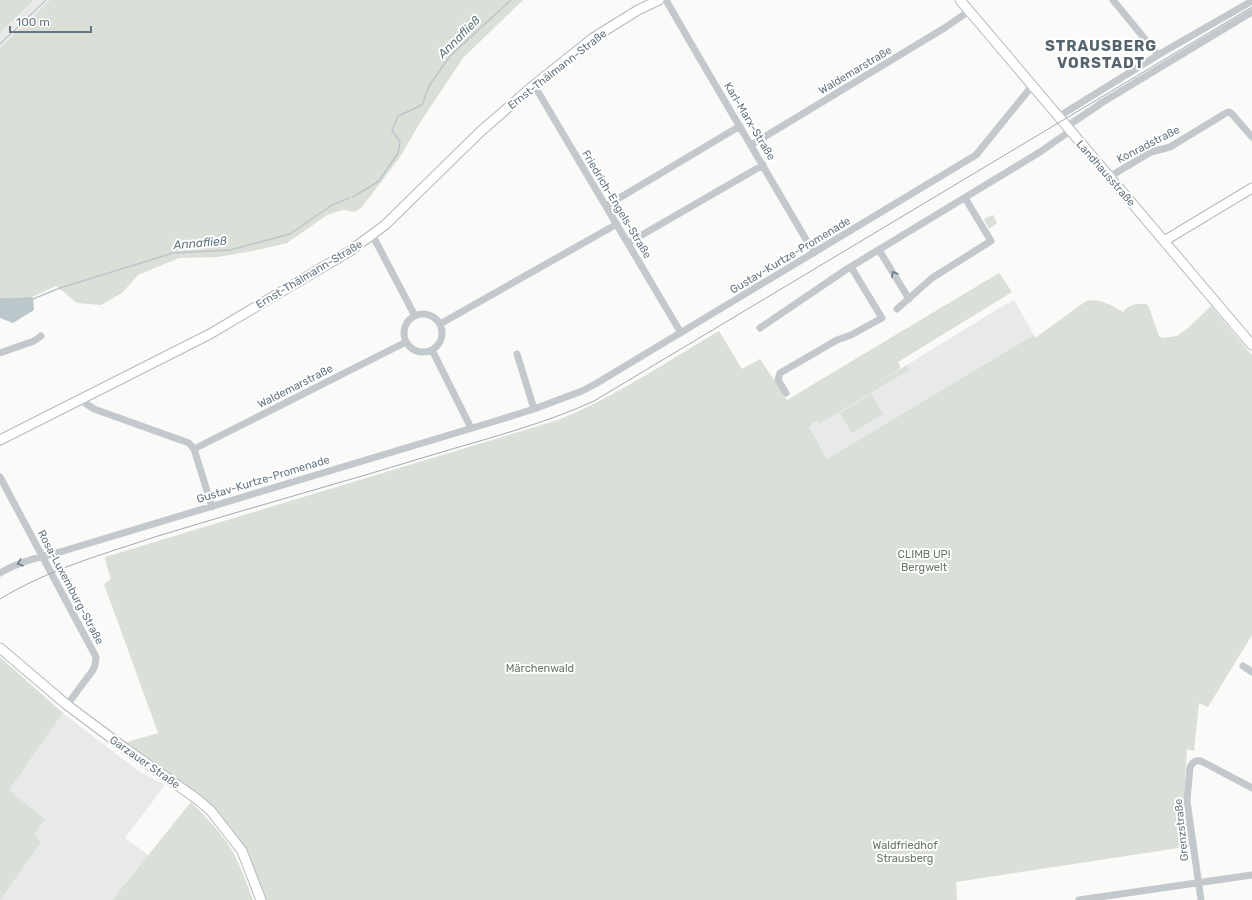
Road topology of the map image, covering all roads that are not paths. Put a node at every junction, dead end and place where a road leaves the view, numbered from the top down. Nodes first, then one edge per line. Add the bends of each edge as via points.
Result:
1 (659, 0) edge
2 (666, 0) edge
3 (960, 0) edge
4 (1113, 0) edge
5 (1252, 0) edge
6 (970, 11) junction
7 (1252, 12) edge
8 (1158, 55) junction
9 (534, 85) junction
10 (1032, 86) junction
11 (1058, 117) junction
12 (740, 126) junction
13 (1068, 129) junction
14 (1252, 137) edge
15 (751, 145) junction
16 (763, 165) junction
17 (1109, 177) junction
18 (1252, 188) edge
19 (965, 198) junction
20 (606, 206) junction
21 (616, 224) junction
22 (371, 236) junction
23 (1164, 241) junction
24 (628, 243) junction
25 (879, 250) junction
26 (814, 253) junction
27 (851, 267) junction
28 (909, 299) junction
29 (897, 309) dead end
30 (415, 316) junction
31 (440, 324) junction
32 (760, 328) dead end
33 (681, 333) junction
34 (41, 336) dead end
35 (406, 342) junction
36 (1252, 345) edge
37 (432, 350) junction
38 (0, 353) edge
39 (517, 354) dead end
40 (786, 393) dead end
41 (82, 398) junction
42 (534, 409) junction
43 (471, 428) junction
44 (0, 440) edge
45 (194, 449) junction
46 (0, 477) edge
47 (212, 506) junction
48 (42, 556) junction
49 (0, 573) edge
50 (0, 648) edge
51 (1243, 666) dead end
52 (1252, 672) edge
53 (67, 705) junction
54 (1252, 788) edge
55 (1252, 874) edge
56 (1198, 883) junction
57 (261, 900) edge
58 (1079, 900) edge
59 (1201, 900) edge

1 - 9 street, Ernst-Thälmann-Straße via 593,38
2 - 12 street, Karl-Marx-Straße
3 - 6 street, Landhausstraße
4 - 8 street
5 - 8 street
6 - 10 street, Landhausstraße
6 - 15 street, Waldemarstraße
7 - 13 street via 1103,102
8 - 11 street
9 - 20 street, Friedrich-Engels-Straße
9 - 22 street, Ernst-Thälmann-Straße via 480,132
10 - 11 street, Landhausstraße
10 - 26 street, Gustav-Kurtze-Promenade via 976,155
11 - 13 street, Landhausstraße
12 - 15 street, Karl-Marx-Straße
12 - 20 street
13 - 17 street, Landhausstraße
13 - 19 street via 1040,152
14 - 17 street, Konradstraße via 1230,112 1226,113 1170,147 1151,152
15 - 16 street, Karl-Marx-Straße
16 - 24 street
16 - 26 street, Karl-Marx-Straße
17 - 23 street, Landhausstraße
18 - 23 street
19 - 25 street
19 - 28 street via 991,241 932,278
20 - 21 street, Friedrich-Engels-Straße
21 - 24 street, Friedrich-Engels-Straße
21 - 31 street
22 - 30 street
22 - 41 street, Ernst-Thälmann-Straße via 210,334
23 - 36 street, Landhausstraße
24 - 33 street, Friedrich-Engels-Straße
25 - 27 street
28 -> 25 street
26 - 33 street, Gustav-Kurtze-Promenade
27 - 32 street
27 - 40 street via 882,318 780,373 778,380
28 - 29 street
30 - 31 street via 432,316
30 - 35 street via 406,324
31 - 37 street via 442,338
33 - 42 street, Gustav-Kurtze-Promenade via 582,391
34 - 38 street
35 - 37 street via 415,351
35 - 45 street, Waldemarstraße
37 - 43 street
39 - 42 street
41 - 44 street, Ernst-Thälmann-Straße
41 - 45 street via 94,409 186,441
42 - 43 street, Gustav-Kurtze-Promenade
43 - 47 street, Gustav-Kurtze-Promenade
45 - 47 street
46 - 48 street, Rosa-Luxemburg-Straße
47 - 48 street, Gustav-Kurtze-Promenade
48 -> 49 street, Gustav-Kurtze-Promenade via 15,564
48 - 53 street, Rosa-Luxemburg-Straße via 96,657 93,670
50 - 53 street, Garzauer Straße
51 - 52 street
53 - 57 street, Garzauer Straße via 211,811 242,851
54 - 56 street, Grenzstraße via 1201,761 1196,760 1190,767 1187,801
55 - 56 street
56 - 58 street
56 - 59 street, Grenzstraße

